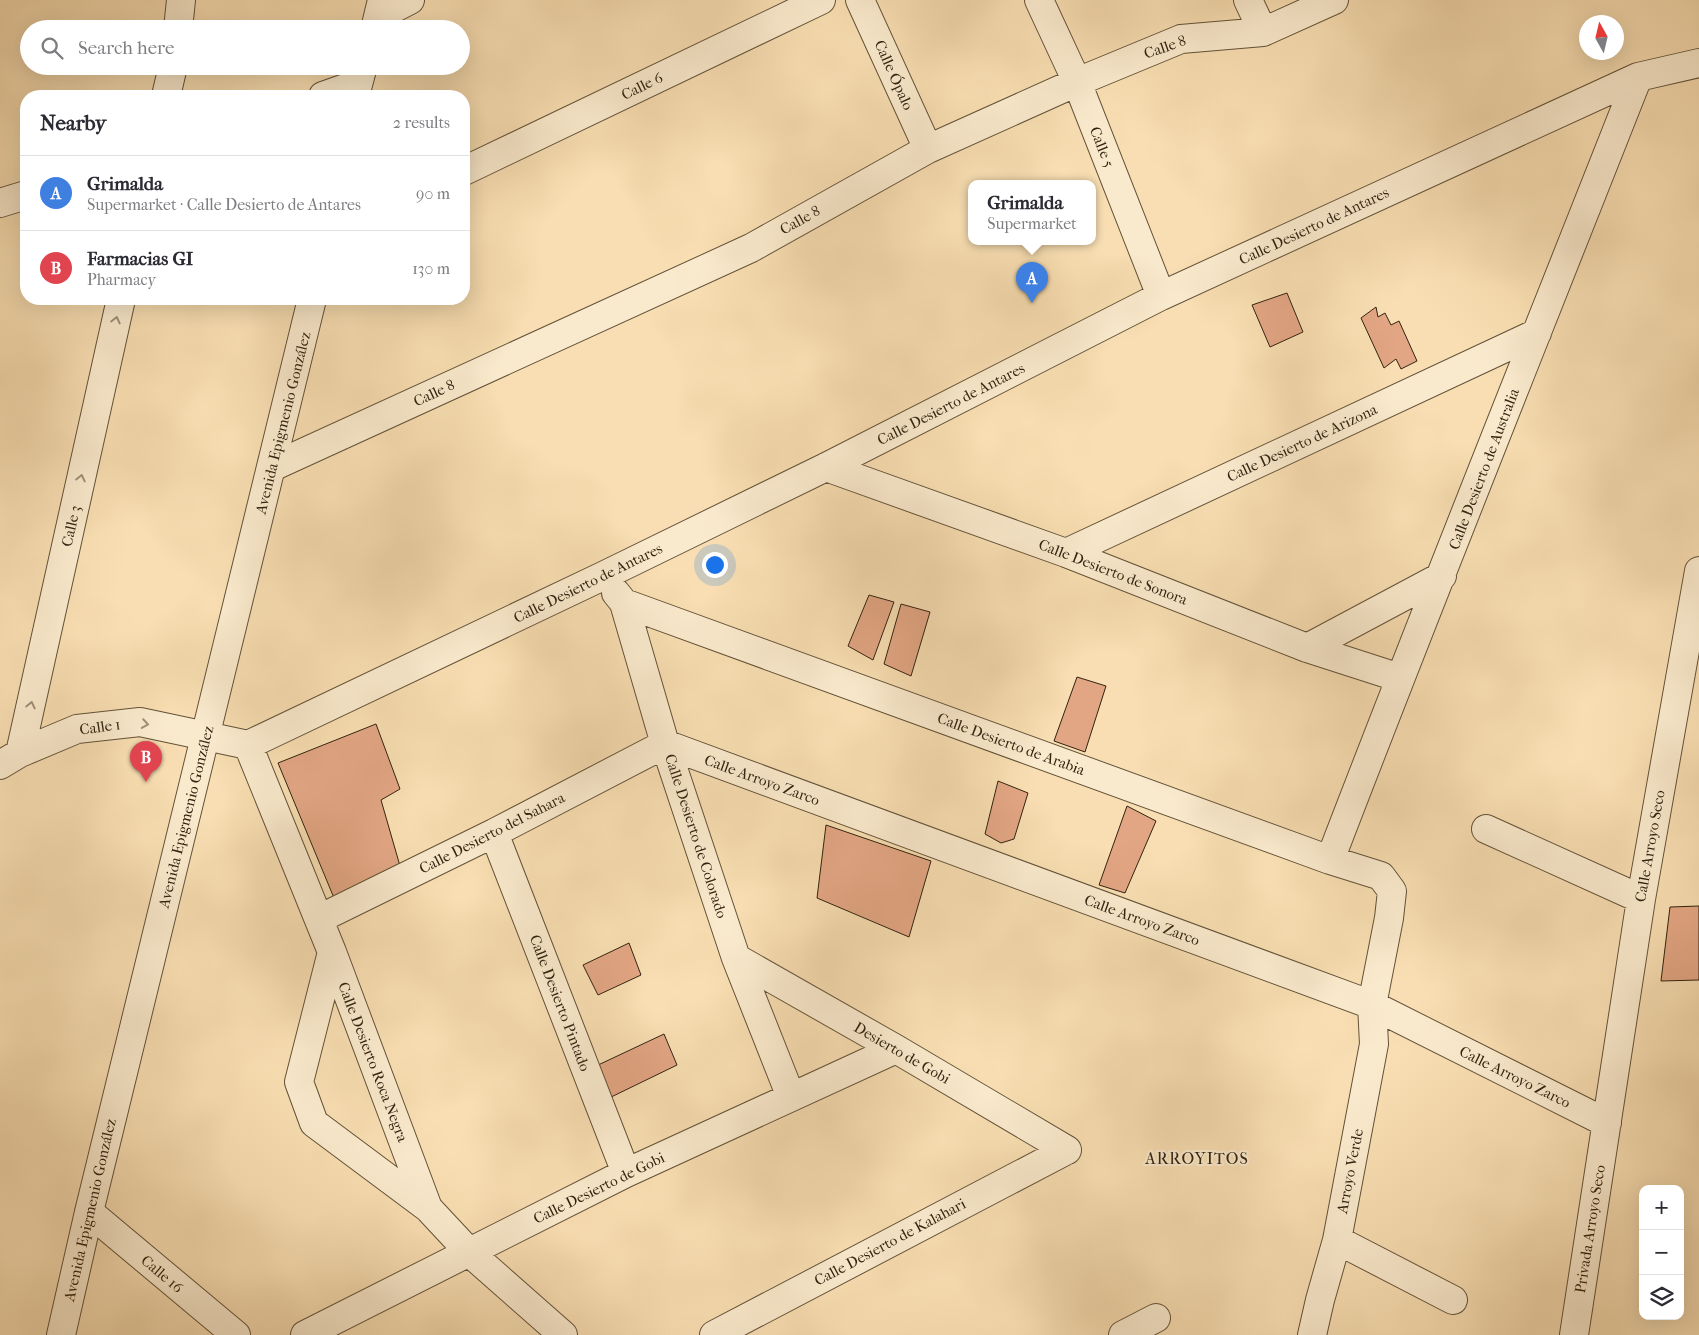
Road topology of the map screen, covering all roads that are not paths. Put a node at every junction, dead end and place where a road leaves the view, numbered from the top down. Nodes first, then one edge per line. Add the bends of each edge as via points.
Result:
1 (181, 0) edge
2 (410, 0) edge
3 (820, 0) edge
4 (860, 0) edge
5 (1039, 0) edge
6 (1248, 0) edge
7 (1334, 0) edge
8 (379, 15) edge
9 (179, 20) edge
10 (1263, 32) junction
11 (1699, 63) edge
12 (171, 75) edge
13 (1638, 77) junction
14 (358, 82) edge
15 (1076, 82) junction
16 (167, 90) edge
17 (338, 90) edge
18 (928, 149) junction
19 (470, 168) edge
20 (20, 197) edge
21 (0, 202) edge
22 (1161, 296) junction
23 (120, 305) edge
24 (311, 305) edge
25 (1538, 333) junction
26 (272, 466) junction
27 (826, 467) junction
28 (1066, 553) junction
29 (1699, 571) edge
30 (603, 576) junction
31 (1442, 576) junction
32 (624, 603) junction
33 (1307, 648) junction
34 (1400, 678) junction
35 (206, 736) junction
36 (248, 744) junction
37 (665, 744) junction
38 (10, 759) edge
39 (1486, 829) dead end
40 (494, 833) junction
41 (1330, 860) junction
42 (1392, 891) joint
43 (1641, 899) junction
44 (319, 920) junction
45 (332, 952) junction
46 (736, 958) junction
47 (1372, 1006) junction
48 (896, 1049) junction
49 (791, 1098) junction
50 (1607, 1122) junction
51 (1066, 1150) joint
52 (626, 1173) junction
53 (428, 1208) junction
54 (89, 1212) junction
55 (1337, 1240) junction
56 (470, 1253) junction
57 (1453, 1300) dead end
58 (1156, 1318) dead end
59 (1125, 1334) edge
60 (61, 1335) edge
61 (236, 1335) edge
62 (305, 1335) edge
63 (563, 1335) edge
64 (714, 1335) edge
65 (1312, 1335) edge
66 (1574, 1335) edge

1 - 9 street
2 - 8 street
3 - 19 street, Calle 6
4 - 18 street, Calle Ópalo
5 - 15 street, Calle 5
6 - 10 street
7 - 10 street, Calle 8
10 - 15 street, Calle 8 via 1181,39
11 - 13 street, Calle Desierto de Antares
12 - 16 street
13 - 22 street, Calle Desierto de Antares
13 - 25 street, Calle Desierto de Australia
14 - 17 street
15 - 18 street, Calle 8
15 - 22 street, Calle 5
18 - 26 street, Calle 8 via 751,248
20 - 21 street
22 - 27 street, Calle Desierto de Antares
38 -> 23 street, Calle 3
24 - 26 street, Avenida Epigmenio González
25 - 28 street, Calle Desierto de Arizona
25 - 31 street, Calle Desierto de Australia
26 - 35 street, Avenida Epigmenio González
27 - 28 street, Calle Desierto de Sonora
27 - 30 street, Calle Desierto de Antares
28 - 33 street, Calle Desierto de Sonora
29 - 43 street, Calle Arroyo Seco
30 - 32 street, Calle Desierto de Colorado
30 - 36 street, Calle Desierto de Antares
31 - 33 street
31 - 34 street, Calle Desierto de Australia
32 - 37 street, Calle Desierto de Colorado
32 - 41 street, Calle Desierto de Arabia
33 - 34 street, Calle Desierto de Sonora
34 - 41 street, Calle Desierto de Australia
35 - 36 street
38 -> 35 street, Calle 1 via 77,729 140,722
35 - 54 street, Avenida Epigmenio González
36 - 44 street, Calle Desierto Roca Negra
37 - 40 street, Calle Desierto del Sahara
37 - 46 street, Calle Desierto de Colorado
37 - 47 street, Calle Arroyo Zarco
39 - 43 street
40 - 44 street, Calle Desierto del Sahara
40 - 52 street, Calle Desierto Pintado
41 - 42 street, Calle Desierto de Arabia via 1381,876
42 - 47 street, Arroyo Verde
43 - 50 street, Calle Arroyo Seco
44 - 45 street, Calle Desierto Roca Negra
45 - 53 street, Calle Desierto Roca Negra
45 - 53 street via 299,1082 314,1124
46 - 48 street, Desierto de Gobi
46 - 49 street, Calle Desierto de Colorado
47 - 50 street, Calle Arroyo Zarco
47 - 55 street, Arroyo Verde via 1374,1044
48 - 49 street, Calle Desierto de Gobi
48 - 51 street, Desierto de Gobi
49 - 52 street, Calle Desierto de Gobi
50 - 66 street, Privada Arroyo Seco
51 - 64 street, Calle Desierto de Kalahari
52 - 56 street, Calle Desierto de Gobi
53 - 56 street, Calle Desierto Roca Negra
54 - 60 street, Avenida Epigmenio González
54 - 61 street, Calle 16
55 - 57 street
55 - 65 street, Arroyo Verde
56 - 62 street, Calle Desierto de Gobi
56 - 63 street, Calle Desierto Roca Negra
58 - 59 street

